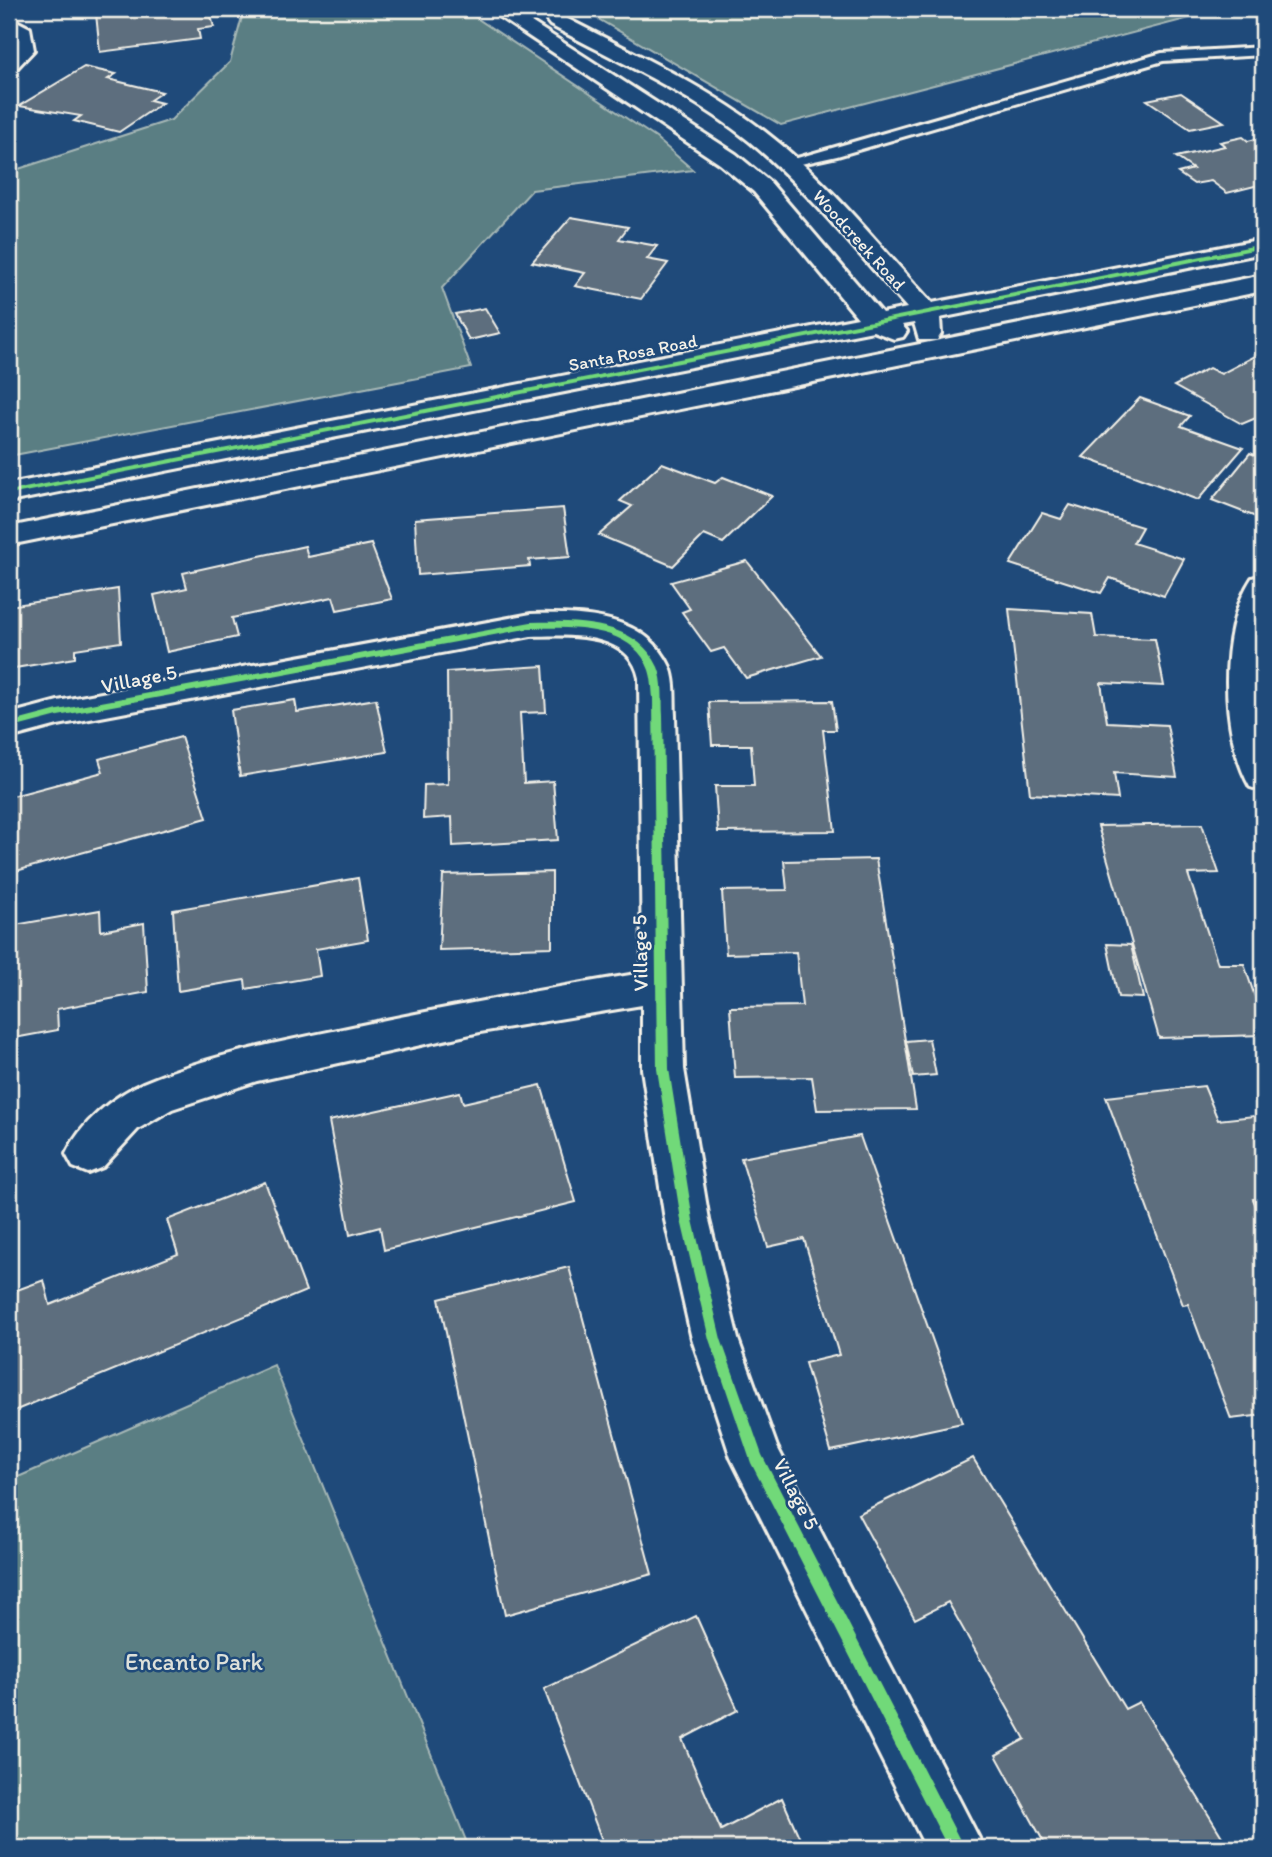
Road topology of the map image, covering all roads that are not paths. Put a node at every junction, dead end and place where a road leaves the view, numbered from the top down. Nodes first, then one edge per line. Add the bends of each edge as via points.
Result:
1 (498, 9) edge
2 (538, 9) edge
3 (9, 23) edge
4 (1263, 51) edge
5 (16, 58) edge
6 (787, 163) junction
7 (1263, 246) edge
8 (1263, 283) edge
9 (926, 313) junction
10 (876, 322) junction
11 (930, 349) junction
12 (9, 493) edge
13 (9, 536) edge
14 (1263, 585) edge
15 (9, 726) edge
16 (1263, 778) edge
17 (659, 986) junction
18 (88, 1154) dead end
19 (956, 1848) edge

1 - 10 main road, Woodcreek Road via 728,159 762,187
2 - 6 main road, Woodcreek Road via 680,86 756,136
3 - 5 main road via 23,32
4 - 6 lane via 1163,57
6 - 9 main road, Woodcreek Road
7 - 9 main road, Santa Rosa Road
8 - 11 main road
9 - 10 main road, Santa Rosa Road
9 - 11 main road
10 - 11 main road, Woodcreek Road
10 - 12 main road, Santa Rosa Road
11 - 13 main road
14 - 16 main road via 1246,635 1243,673 1253,746
15 - 17 main road, Village 5 via 531,625 605,630 629,640 648,657 654,670
17 - 18 main road, Village 5 via 480,1016 257,1064 158,1096 123,1116
17 - 19 main road, Village 5 via 663,1069 687,1220 715,1339 756,1458

